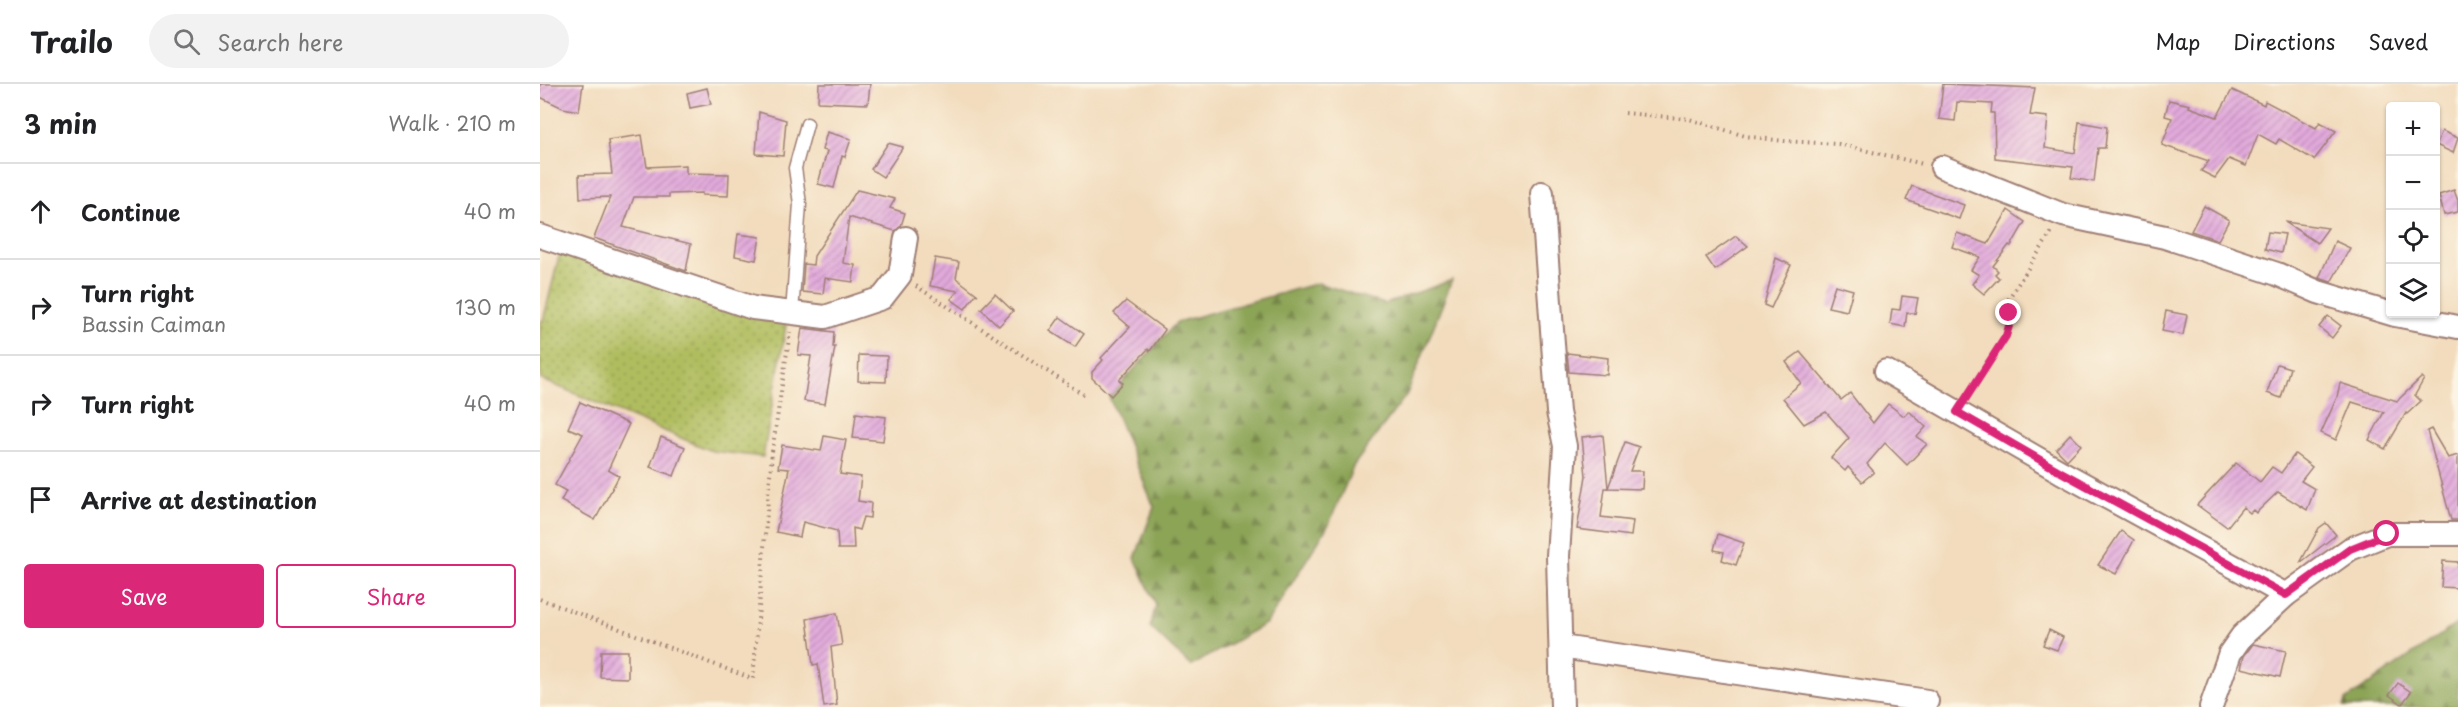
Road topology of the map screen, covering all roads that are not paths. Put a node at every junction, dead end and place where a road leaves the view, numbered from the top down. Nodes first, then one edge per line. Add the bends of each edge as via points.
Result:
1 (807, 124) dead end
2 (1942, 167) road end
3 (1542, 193) dead end
4 (540, 236) edge
5 (906, 238) dead end
6 (792, 313) junction
7 (2458, 327) edge
8 (1886, 371) dead end
9 (2458, 534) edge
10 (2286, 595) junction
11 (1561, 647) junction
12 (1927, 701) dead end
13 (1562, 707) edge
14 (2211, 707) edge

1 - 6 lane via 795,168 800,204
2 - 7 street via 2063,214 2165,237 2277,274 2318,292 2395,315
3 - 11 street via 1558,412 1565,446 1558,556
4 - 6 street via 753,308
5 - 6 street via 900,276 882,298 825,317
8 - 10 street
9 - 10 street via 2387,534 2350,549
10 - 14 street via 2242,636 2230,653
11 - 12 street
11 - 13 street

